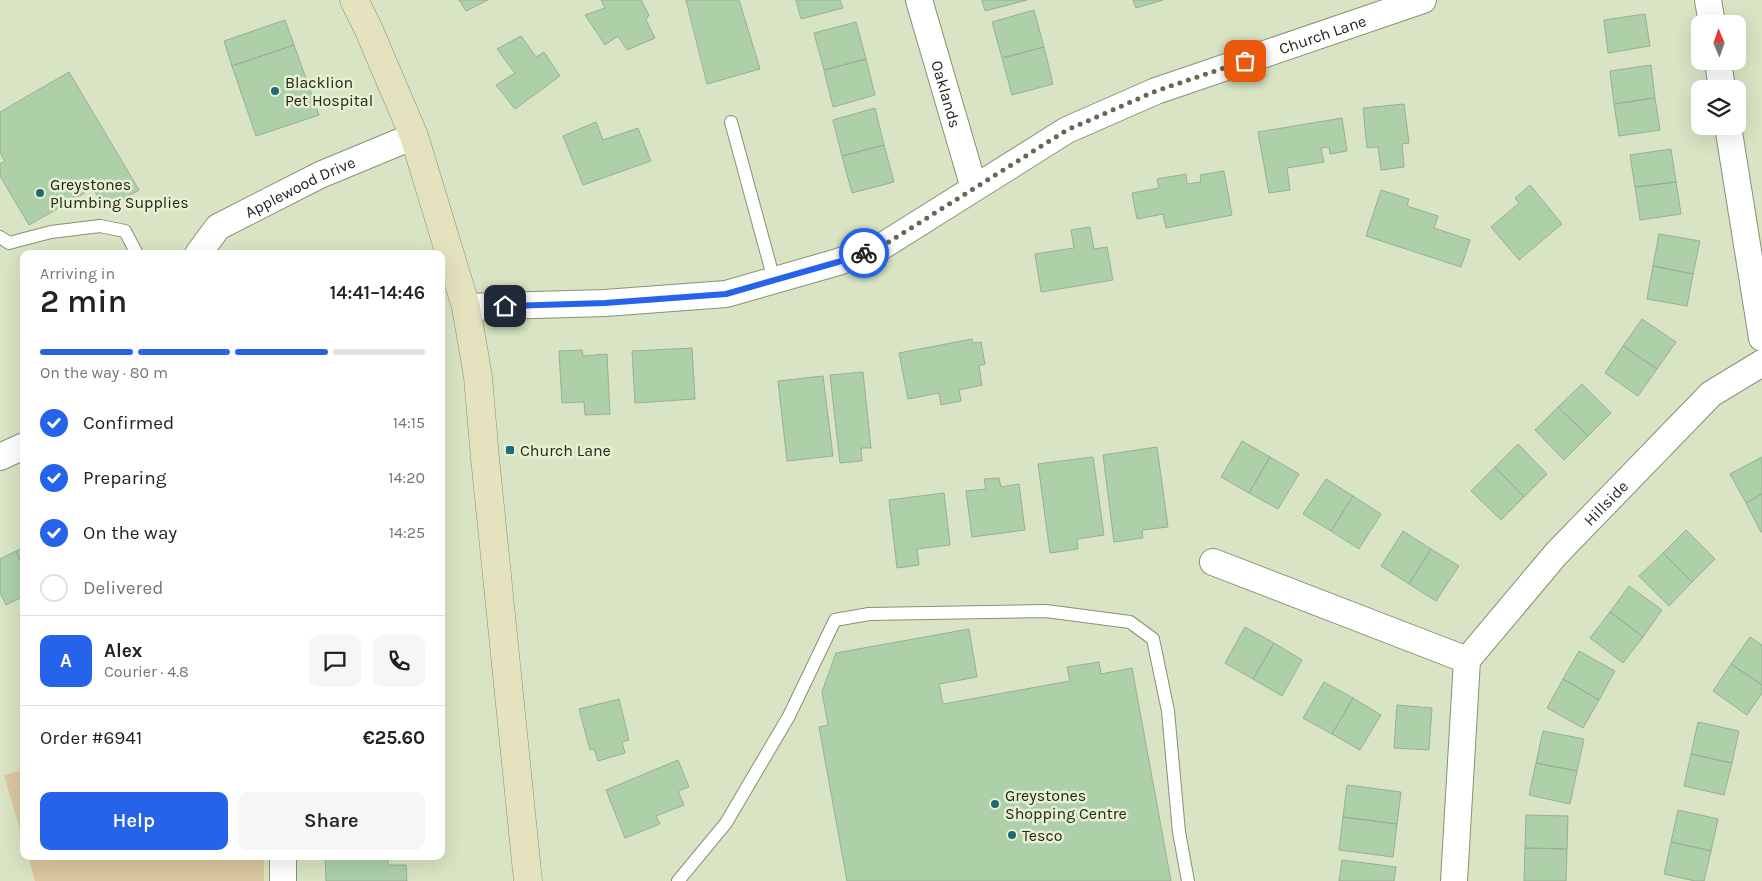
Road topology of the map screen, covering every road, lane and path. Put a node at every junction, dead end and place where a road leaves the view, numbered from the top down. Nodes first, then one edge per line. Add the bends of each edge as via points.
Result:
1 (354, 0) edge
2 (919, 0) edge
3 (1423, 0) edge
4 (1708, 0) edge
5 (1710, 15) edge
6 (731, 122) dead end
7 (1729, 135) edge
8 (414, 136) junction
9 (974, 188) junction
10 (0, 237) edge
11 (135, 250) edge
12 (201, 250) edge
13 (774, 280) junction
14 (466, 307) junction
15 (1762, 338) edge
16 (1762, 362) edge
17 (20, 448) edge
18 (0, 457) edge
19 (1213, 562) dead end
20 (1467, 660) junction
21 (283, 860) edge
22 (283, 881) edge
23 (528, 881) edge
24 (678, 881) edge
25 (1188, 881) edge
26 (1454, 881) edge

1 - 8 main road
2 - 9 street, Oaklands
3 - 9 street, Church Lane via 1156,91 1067,130
4 - 5 street
6 - 13 lane
7 - 15 street
8 - 12 street, Applewood Drive via 320,175 218,227
8 - 14 main road
9 - 13 street, Church Lane via 884,245
10 - 11 lane via 9,242 50,232 100,226 125,231
13 - 14 street, Church Lane via 726,294 605,303
14 - 23 main road via 478,377
16 - 20 street, Hillside via 1711,394 1556,554
17 - 18 street
19 - 20 street
20 - 26 street
21 - 22 street
24 - 25 lane via 726,823 788,716 835,620 968,611 1046,611 1130,622 1153,639 1168,711 1179,832

